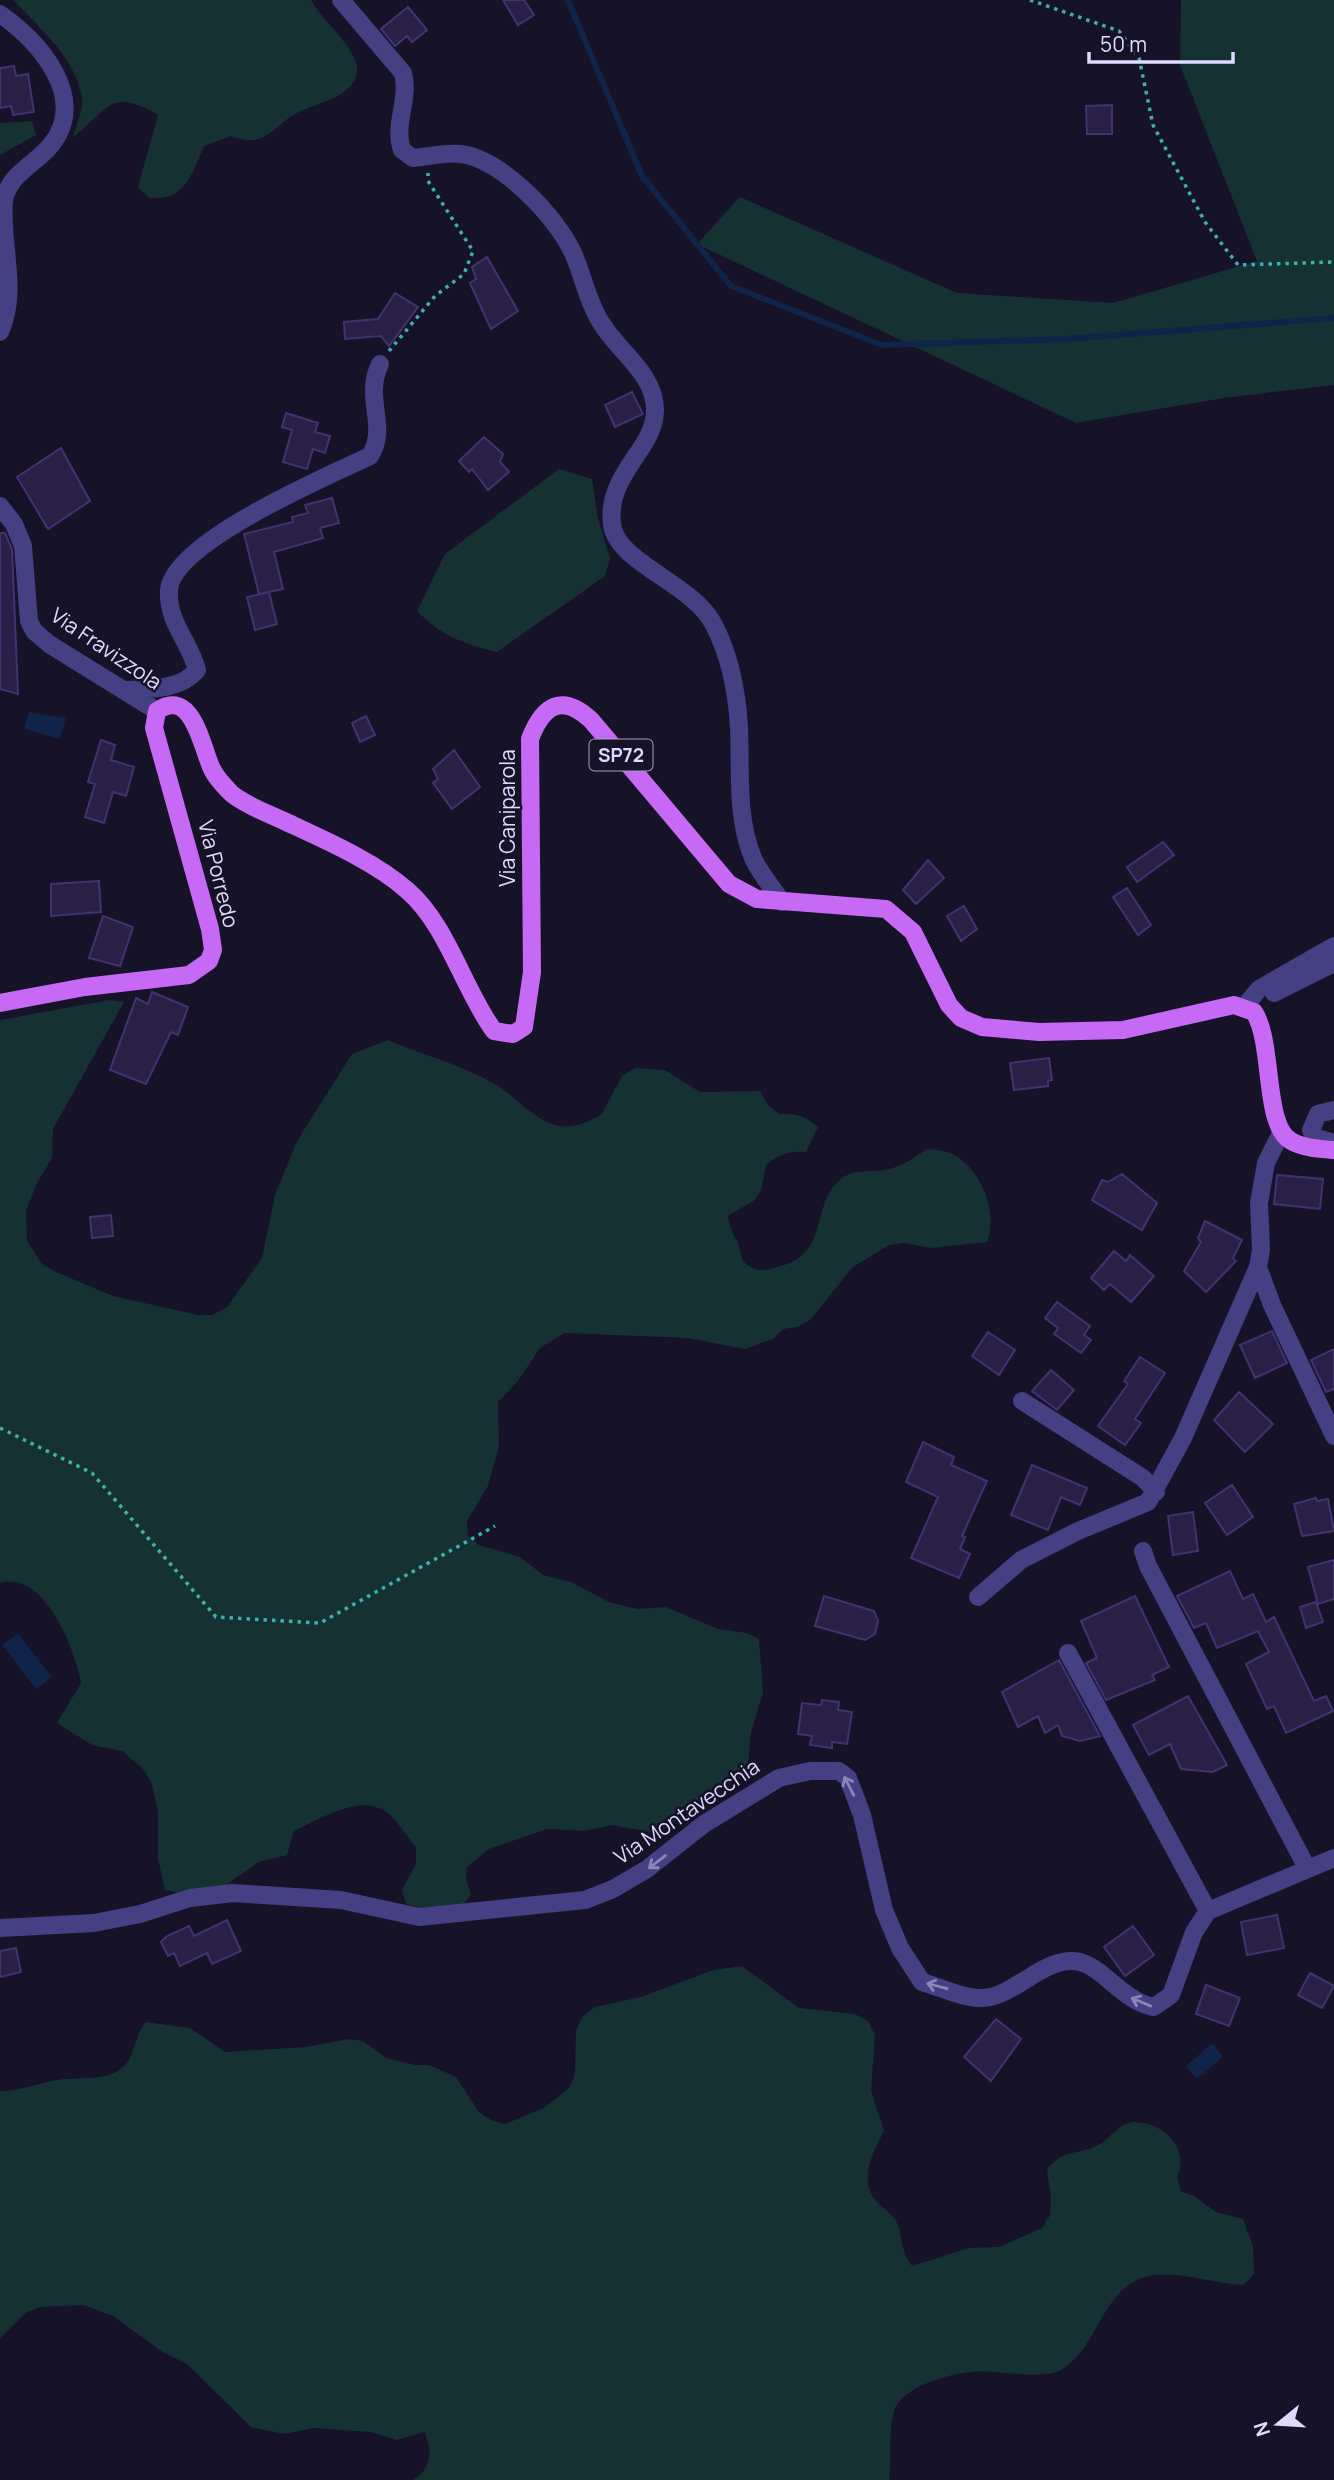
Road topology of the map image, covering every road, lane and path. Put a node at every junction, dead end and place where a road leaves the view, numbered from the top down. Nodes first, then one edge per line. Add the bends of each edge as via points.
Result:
1 (341, 0) edge
2 (1030, 0) edge
3 (0, 13) edge
4 (427, 157) junction
5 (1334, 262) edge
6 (0, 332) edge
7 (380, 364) joint
8 (0, 506) edge
9 (126, 690) junction
10 (157, 711) junction
11 (782, 902) junction
12 (1334, 946) edge
13 (1334, 963) edge
14 (0, 1003) edge
15 (1249, 1009) junction
16 (1334, 1110) edge
17 (1281, 1133) junction
18 (1334, 1143) edge
19 (1334, 1150) edge
20 (1258, 1267) junction
21 (1022, 1401) dead end
22 (0, 1428) edge
23 (1334, 1436) edge
24 (1156, 1492) junction
25 (495, 1526) dead end
26 (1143, 1551) dead end
27 (978, 1597) dead end
28 (1068, 1653) dead end
29 (1334, 1858) edge
30 (1307, 1868) junction
31 (1208, 1910) junction
32 (0, 1928) edge

1 - 4 street via 403,73 407,88 400,144 414,158
2 - 5 path via 1119,31 1139,58 1153,125 1205,222 1238,265
3 - 6 street via 52,66 66,97 65,118 52,145 18,174 4,199 2,233 9,307
4 - 7 path via 428,181 472,251 464,274 435,296
4 - 11 street via 461,154 485,163 530,194 555,222 573,253 600,321 643,374 655,406 654,422 616,488 612,526 628,554 700,603 714,624 735,692 748,841 754,859
7 - 9 street via 372,397 379,433 370,456 248,514 189,560 171,581 170,607 197,670 176,684
8 - 9 street, Via Fravizzola via 23,546 28,616 34,631
9 - 10 street, Via Fravizzola
10 - 11 main road, Via Caniparola / SP72 via 172,706 187,712 201,734 213,771 233,794 409,891 429,917 480,1012 494,1031 502,1034 524,1027 529,1010 530,739 537,720 554,705 578,708 591,720 729,884 757,899
10 - 14 main road, Via Porredo via 156,738 212,938 209,961 189,975
11 - 15 main road, Via Caniparola / SP72 via 870,906 894,914 920,943 949,1005 961,1018 982,1027 1039,1032 1124,1030 1219,1008
12 - 15 street via 1259,989
13 - 15 street
15 - 17 main road via 1265,1041
16 - 18 street via 1318,1114 1311,1130 1314,1137
17 - 19 main road via 1291,1141
17 - 20 street via 1266,1163 1261,1190
20 - 23 street
20 - 24 street
21 - 24 street via 1143,1478
22 - 25 path via 92,1473 216,1617 320,1623
24 - 27 street via 1140,1506 1021,1560
26 - 30 street
28 - 31 street
29 - 30 street
30 - 31 street
31 -> 32 street, Via Montavecchia via 1194,1931 1171,1994 1154,2007 1141,2005 1082,1962 1053,1962 1026,1981 981,1998 922,1982 900,1948 884,1910 862,1815 848,1778 839,1771 810,1771 779,1778 704,1824 647,1869 585,1900 419,1917 341,1900 233,1893 190,1898 94,1923

